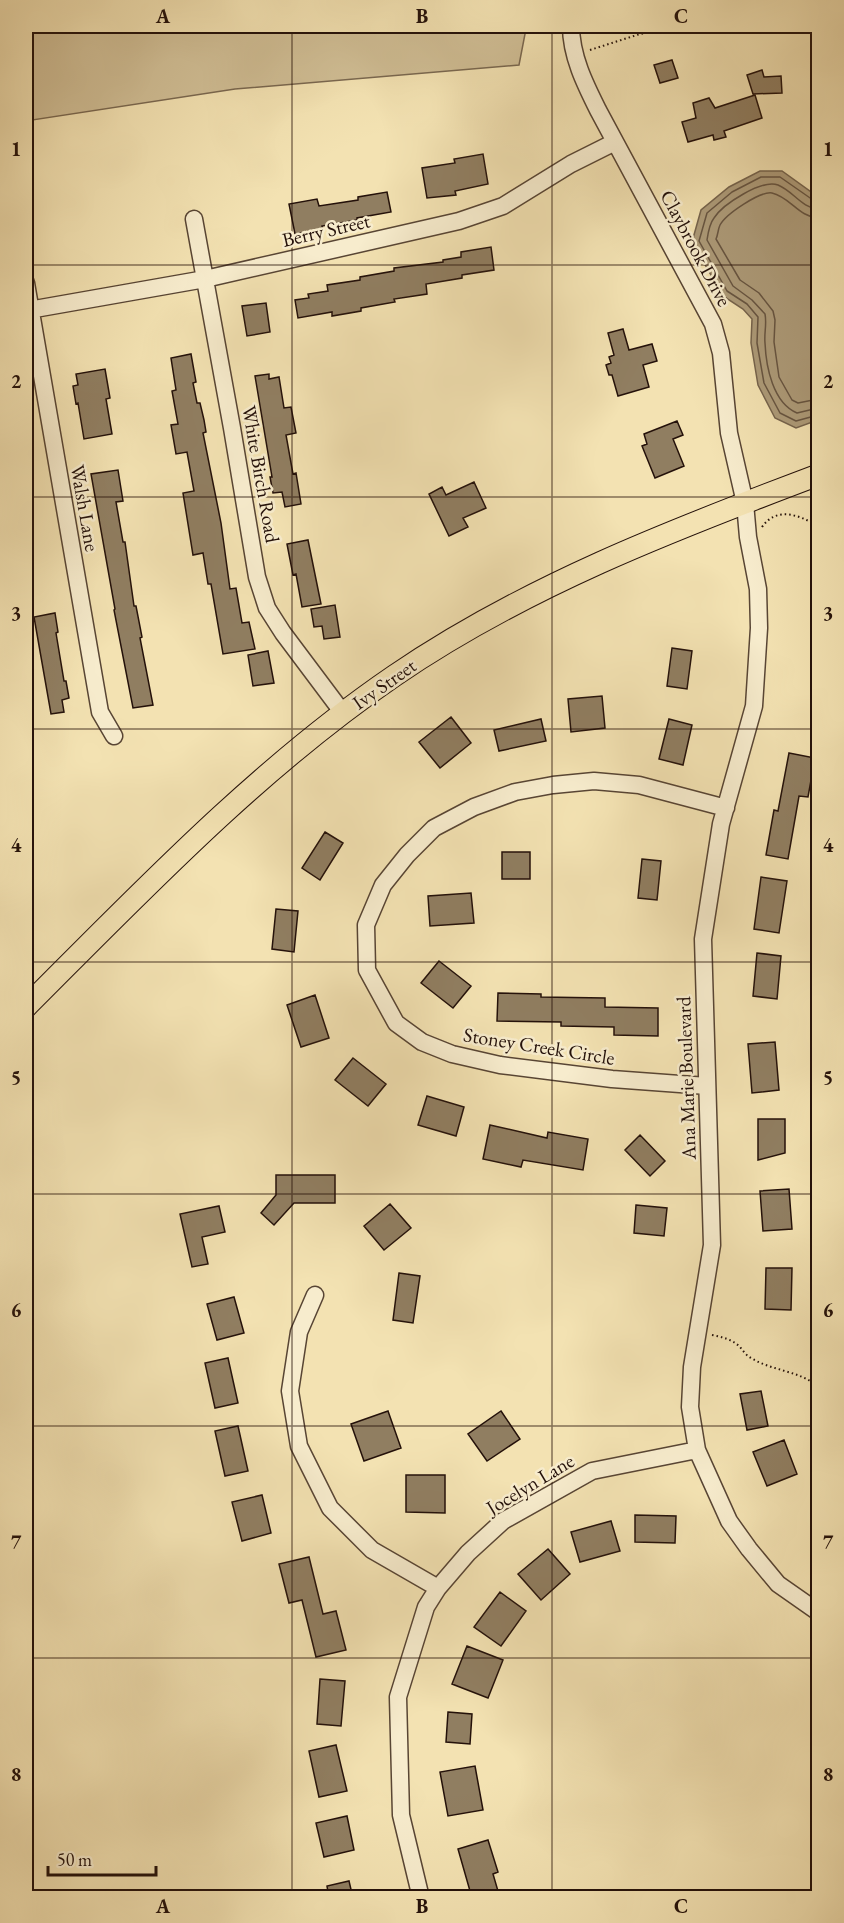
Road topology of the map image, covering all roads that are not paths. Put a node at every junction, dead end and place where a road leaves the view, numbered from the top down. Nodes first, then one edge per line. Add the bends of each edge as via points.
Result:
1 (571, 26) edge
2 (615, 142) junction
3 (194, 219) dead end
4 (205, 279) junction
5 (26, 283) edge
6 (29, 310) junction
7 (819, 475) edge
8 (745, 503) junction
9 (343, 713) junction
10 (114, 736) dead end
11 (726, 808) junction
12 (26, 1007) edge
13 (707, 1086) junction
14 (315, 1295) dead end
15 (697, 1450) junction
16 (438, 1588) junction
17 (819, 1612) edge
18 (421, 1898) edge

1 - 2 street, Claybrook Drive via 582,78
2 - 4 street, Berry Street via 503,206 459,221
2 - 8 street, Claybrook Drive via 713,324 723,362 729,433
3 - 4 street, White Birch Road
4 - 6 street, Berry Street
4 - 9 street, White Birch Road via 257,577 267,608
5 - 6 street, Walsh Lane
6 - 10 street, Walsh Lane via 100,712
7 - 8 main road, Ivy Street
8 - 9 main road, Ivy Street via 609,558 506,609 394,676
8 - 11 street, Ana Marie Boulevard via 758,589 758,663 754,706
9 - 12 main road, Ivy Street via 265,776
11 - 13 street, Ana Marie Boulevard via 703,939
11 - 13 street, Stoney Creek Circle via 639,785 594,781 515,792 434,828 383,885 366,925 367,970 396,1023 422,1042 452,1054 500,1065
13 - 15 street, Ana Marie Boulevard via 712,1245 692,1367 690,1407
14 - 16 street via 299,1332 290,1391 299,1446 330,1508 372,1550
15 - 16 street, Jocelyn Lane via 592,1471 503,1521
15 - 17 street, Ana Marie Boulevard via 729,1521 749,1549 778,1584
16 - 18 street, Jocelyn Lane via 426,1607 399,1697 401,1815

